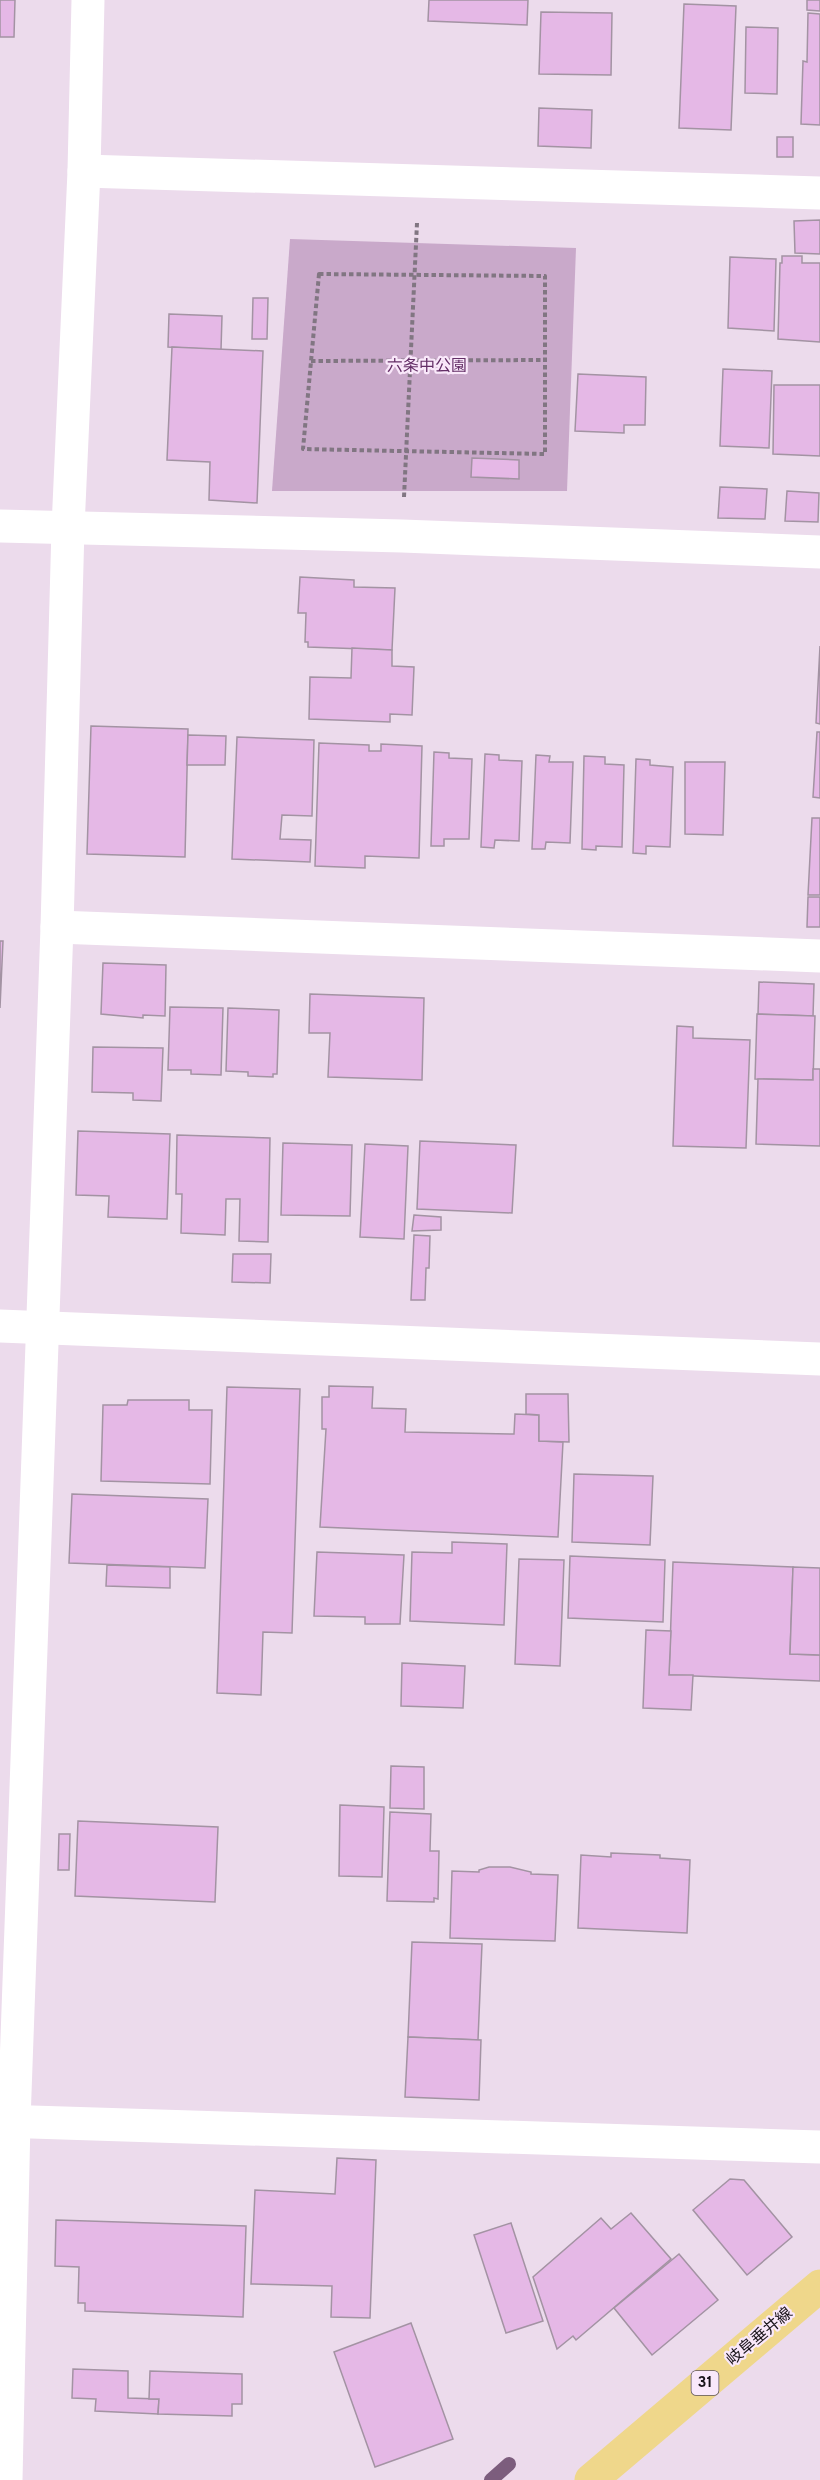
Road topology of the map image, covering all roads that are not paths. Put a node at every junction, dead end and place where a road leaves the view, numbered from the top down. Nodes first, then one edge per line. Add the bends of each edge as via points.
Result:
1 (88, 0) edge
2 (84, 171) junction
3 (820, 193) edge
4 (0, 526) edge
5 (68, 528) junction
6 (820, 552) edge
7 (57, 927) junction
8 (820, 956) edge
9 (0, 1326) edge
10 (43, 1327) junction
11 (820, 1359) edge
12 (7, 2121) edge
13 (820, 2147) edge
14 (818, 2294) edge
15 (6, 2480) edge
16 (591, 2480) edge

1 - 2 street
2 - 3 street
2 - 5 street
4 - 5 street
5 - 6 street
5 - 7 street
7 - 8 street
7 - 10 street
9 - 10 street
10 - 11 street
10 - 12 street
12 - 13 street
12 - 15 street
14 - 16 main road, 岐阜垂井線 / 31

